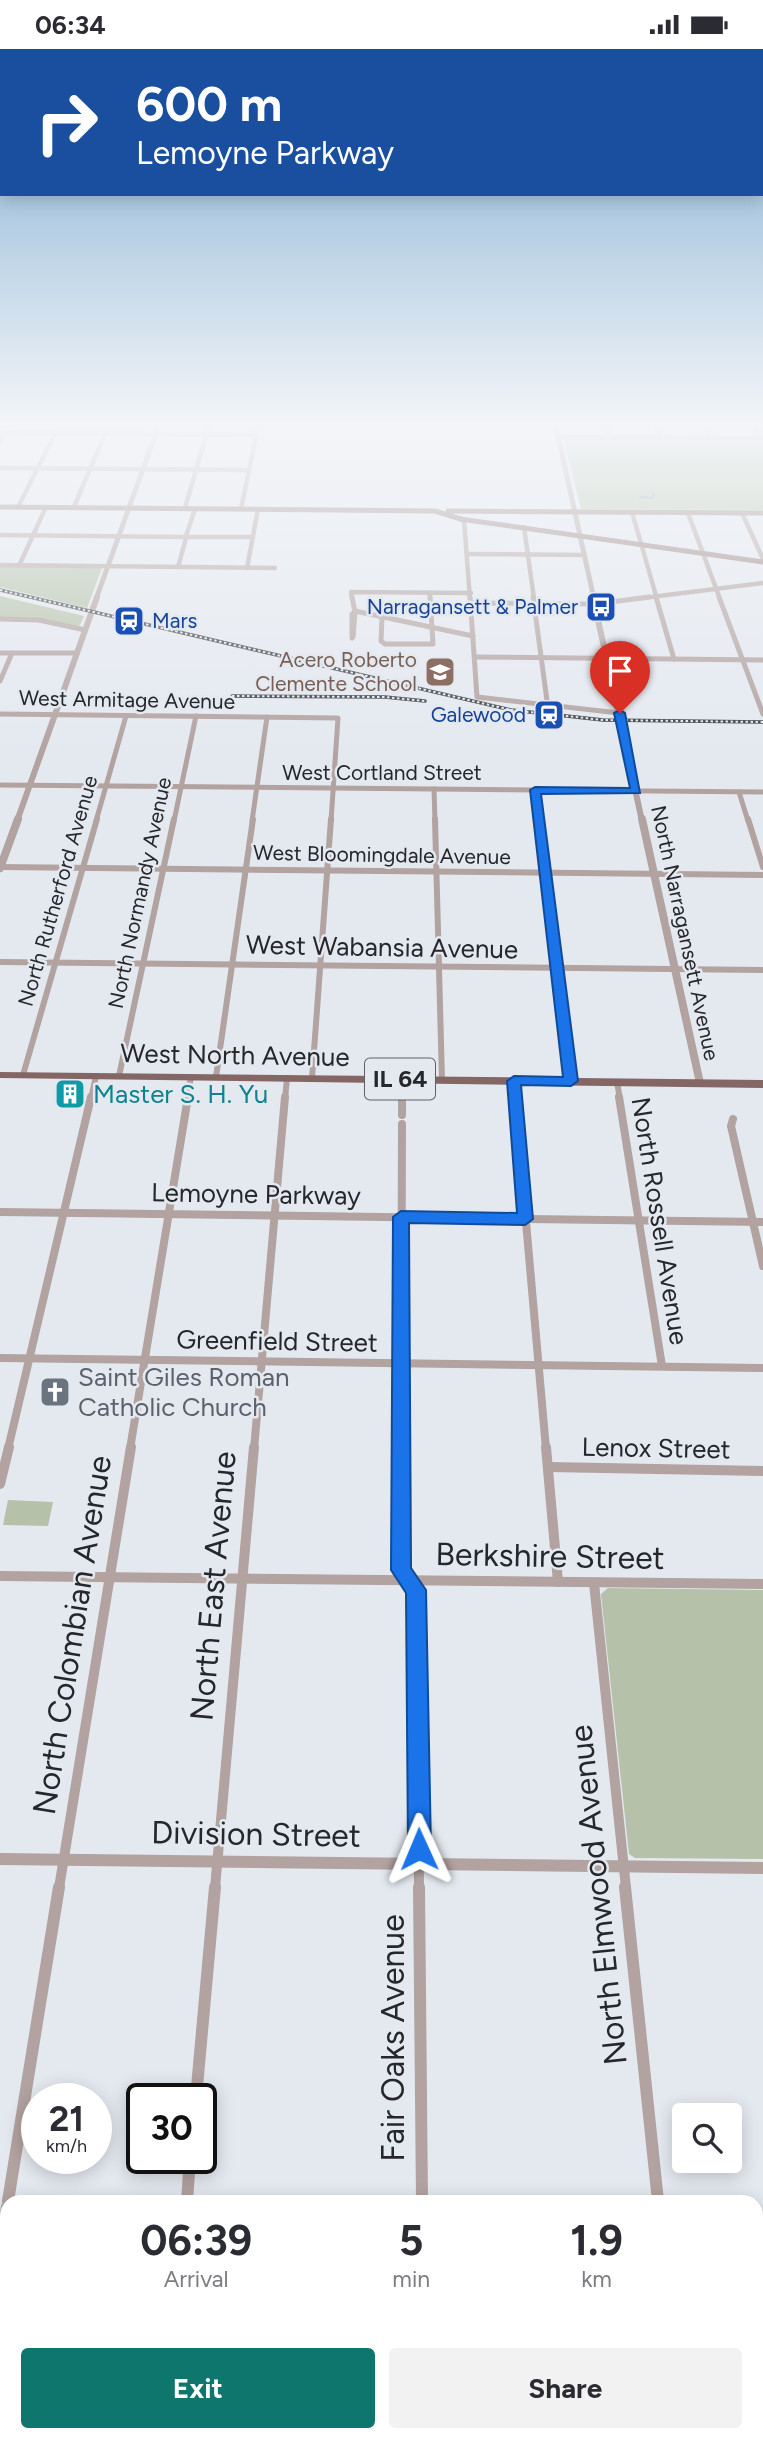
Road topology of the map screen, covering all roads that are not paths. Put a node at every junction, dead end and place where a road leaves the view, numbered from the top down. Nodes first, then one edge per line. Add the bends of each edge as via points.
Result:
1 (187, 534) edge
2 (254, 534) edge
3 (465, 534) edge
4 (524, 534) edge
5 (566, 534) edge
6 (638, 534) edge
7 (695, 534) edge
8 (751, 534) edge
9 (0, 535) edge
10 (33, 535) junction
11 (119, 536) junction
12 (581, 536) junction
13 (186, 537) junction
14 (253, 537) junction
15 (641, 546) junction
16 (467, 554) junction
17 (526, 555) junction
18 (585, 555) junction
19 (702, 556) junction
20 (763, 561) edge
21 (0, 565) edge
22 (19, 566) junction
23 (108, 566) junction
24 (178, 567) junction
25 (247, 568) junction
26 (275, 568) dead end
27 (763, 583) edge
28 (715, 590) junction
29 (433, 593) junction
30 (471, 593) junction
31 (656, 597) junction
32 (471, 603) junction
33 (533, 603) junction
34 (596, 604) junction
35 (355, 611) junction
36 (382, 617) junction
37 (0, 619) edge
38 (431, 628) junction
39 (85, 630) junction
40 (474, 636) junction
41 (356, 646) dead end
42 (0, 653) edge
43 (12, 653) junction
44 (77, 653) junction
45 (475, 657) junction
46 (541, 658) junction
47 (608, 659) junction
48 (674, 659) junction
49 (741, 660) junction
50 (763, 660) edge
51 (0, 681) edge
52 (548, 708) junction
53 (620, 713) junction
54 (0, 714) edge
55 (762, 714) edge
56 (55, 715) junction
57 (126, 716) junction
58 (196, 716) junction
59 (267, 717) junction
60 (0, 785) edge
61 (30, 786) junction
62 (106, 786) junction
63 (181, 787) junction
64 (257, 788) junction
65 (333, 789) junction
66 (434, 789) junction
67 (535, 790) junction
68 (636, 791) junction
69 (739, 792) junction
70 (763, 792) edge
71 (0, 867) edge
72 (763, 867) edge
73 (83, 868) junction
74 (164, 869) junction
75 (245, 869) junction
76 (327, 870) junction
77 (436, 871) junction
78 (545, 872) junction
79 (654, 873) junction
80 (763, 875) edge
81 (0, 962) edge
82 (55, 963) junction
83 (143, 964) junction
84 (231, 965) junction
85 (320, 966) junction
86 (439, 967) junction
87 (556, 968) junction
88 (675, 969) junction
89 (763, 970) edge
90 (23, 1075) junction
91 (0, 1076) edge
92 (96, 1076) junction
93 (119, 1076) junction
94 (191, 1077) junction
95 (216, 1077) junction
96 (287, 1078) junction
97 (312, 1079) junction
98 (402, 1079) junction
99 (442, 1080) junction
100 (514, 1081) junction
101 (571, 1081) junction
102 (617, 1082) junction
103 (700, 1083) junction
104 (763, 1084) edge
105 (732, 1123) dead end
106 (0, 1212) edge
107 (64, 1213) junction
108 (169, 1214) junction
109 (275, 1215) junction
110 (401, 1217) junction
111 (525, 1219) junction
112 (639, 1220) junction
113 (753, 1221) junction
114 (763, 1222) edge
115 (763, 1266) edge
116 (0, 1358) edge
117 (30, 1358) junction
118 (146, 1360) junction
119 (262, 1362) junction
120 (400, 1363) junction
121 (539, 1365) junction
122 (662, 1366) junction
123 (763, 1368) edge
124 (549, 1467) junction
125 (763, 1471) edge
126 (0, 1484) edge
127 (0, 1576) edge
128 (110, 1577) junction
129 (242, 1579) junction
130 (408, 1581) junction
131 (558, 1582) junction
132 (594, 1583) junction
133 (763, 1584) edge
134 (0, 1859) edge
135 (64, 1859) junction
136 (217, 1861) junction
137 (420, 1864) junction
138 (623, 1866) junction
139 (763, 1868) edge
140 (197, 2083) edge
141 (189, 2174) edge
142 (8, 2195) edge
143 (187, 2195) edge
144 (422, 2195) edge
145 (657, 2195) edge

1 - 13 street
2 - 14 street
3 - 16 street
4 - 17 street
5 - 12 main road
6 - 15 street
7 - 19 street
8 - 20 street
9 - 10 street
10 - 11 street
10 - 22 street
11 - 13 street
11 - 23 street
12 - 15 main road
12 - 18 street, North Narragansett Avenue
13 - 14 street
13 - 24 street
14 - 25 street
15 - 19 main road
15 - 31 street
16 - 17 street
16 - 30 street
17 - 18 street
17 - 33 street
18 - 34 street, North Narragansett Avenue
19 - 20 main road
19 - 28 street
21 - 22 street
22 - 23 street
23 - 24 street
23 - 39 street
24 - 25 street
25 - 26 street
27 - 28 street
28 - 31 street
28 - 49 street
29 - 30 street
29 - 35 street via 351,592
29 - 38 street
30 - 32 street
31 - 34 street
31 - 48 street
32 - 33 street
32 - 40 street
33 - 34 street
33 - 46 street
34 - 47 street, North Narragansett Avenue
35 - 36 street
35 - 41 street via 352,638
36 - 38 street
36 - 38 street via 381,641 385,644 433,644
37 - 39 street via 39,619
38 - 40 street
39 - 44 street
40 - 45 street
42 - 43 street
43 - 44 street
43 - 51 street
44 - 56 street
45 - 46 street
45 - 52 street via 477,697
46 - 47 street
46 - 52 street
47 - 48 street
47 - 53 street, North Narragansett Avenue
48 - 49 street
49 - 50 street
49 - 55 street
52 - 53 street
53 - 68 street, North Narragansett Avenue
54 - 56 street, West Armitage Avenue
56 - 57 street, West Armitage Avenue
56 - 61 street
57 - 58 street, West Armitage Avenue
57 - 62 street, North Rutherford Avenue
58 - 59 street, West Armitage Avenue
58 - 63 street, North Normandy Avenue
59 - 64 street
59 - 65 street, West Armitage Avenue via 338,717
60 - 61 street, West Cortland Street
61 - 62 street, West Cortland Street
61 - 71 street
62 - 63 street, West Cortland Street
62 - 73 street, North Rutherford Avenue
63 - 64 street, West Cortland Street
63 - 74 street, North Normandy Avenue
64 - 65 street, West Cortland Street
64 - 75 street
65 - 66 street, West Cortland Street
65 - 76 street
66 - 67 street, West Cortland Street
66 - 77 street
67 - 68 street, West Cortland Street
67 - 78 street
68 - 69 street, West Cortland Street
68 - 79 street, North Narragansett Avenue
69 - 70 street, West Cortland Street
69 - 72 street
71 - 73 street, West Bloomingdale Avenue
73 - 74 street, West Bloomingdale Avenue
73 - 82 street, North Rutherford Avenue
74 - 75 street, West Bloomingdale Avenue
74 - 83 street, North Normandy Avenue
75 - 76 street, West Bloomingdale Avenue
75 - 84 street
76 - 77 street, West Bloomingdale Avenue
76 - 85 street
77 - 78 street, West Bloomingdale Avenue
77 - 86 street
78 - 79 street, West Bloomingdale Avenue
78 - 87 street
79 - 80 street, West Bloomingdale Avenue
79 - 88 street, North Narragansett Avenue
81 - 82 street, West Wabansia Avenue
82 - 83 street, West Wabansia Avenue
82 - 90 street, North Rutherford Avenue
83 - 84 street, West Wabansia Avenue
83 - 93 street, North Normandy Avenue
84 - 85 street, West Wabansia Avenue
84 - 95 street
85 - 86 street, West Wabansia Avenue
85 - 97 street
86 - 87 street, West Wabansia Avenue
86 - 99 street
87 - 88 street, West Wabansia Avenue
87 - 101 street
88 - 89 street, West Wabansia Avenue
88 - 103 street, North Narragansett Avenue
90 - 91 main road, West North Avenue / IL 64
90 - 92 main road, West North Avenue / IL 64
92 - 93 main road, West North Avenue / IL 64
92 - 107 street
93 - 94 main road, West North Avenue / IL 64
94 - 95 main road, West North Avenue / IL 64
94 - 108 street, North Colombian Avenue
95 - 96 main road, West North Avenue / IL 64
96 - 97 main road, West North Avenue / IL 64
96 - 109 street, North East Avenue
97 - 98 main road, West North Avenue / IL 64
98 - 99 main road, West North Avenue / IL 64
98 - 110 street, Fair Oaks Avenue
99 - 100 main road, West North Avenue / IL 64
100 - 101 main road, West North Avenue / IL 64
100 - 111 street
101 - 102 main road, West North Avenue / IL 64
102 - 103 main road, West North Avenue / IL 64
102 - 112 street, North Rossell Avenue
103 - 104 main road, West North Avenue / IL 64
105 - 113 street
106 - 107 street, Lemoyne Parkway
107 - 108 street, Lemoyne Parkway
107 - 117 street
108 - 109 street, Lemoyne Parkway
108 - 118 street, North Colombian Avenue
109 - 110 street, Lemoyne Parkway
109 - 119 street, North East Avenue
110 - 111 street, Lemoyne Parkway
110 - 120 street, Fair Oaks Avenue
111 - 112 street, Lemoyne Parkway
111 - 121 street
112 - 113 street, Lemoyne Parkway
112 - 122 street, North Rossell Avenue
113 - 114 street, Lemoyne Parkway
113 - 115 street
116 - 117 street, Greenfield Street
117 - 118 street, Greenfield Street
117 - 126 street
118 - 119 street, Greenfield Street
118 - 128 street, North Colombian Avenue
119 - 120 street, Greenfield Street
119 - 129 street, North East Avenue
120 - 121 street, Greenfield Street
120 - 130 street, Fair Oaks Avenue via 401,1570
121 - 122 street, Greenfield Street
121 - 124 street
122 - 123 street, Greenfield Street
124 - 125 street, Lenox Street
124 - 131 street
127 - 128 street, Berkshire Street
128 - 129 street, Berkshire Street
128 - 135 street, North Colombian Avenue
129 - 130 street, Berkshire Street
129 - 136 street, North East Avenue
130 - 131 street, Berkshire Street
130 - 137 street, Fair Oaks Avenue via 416,1590
131 - 132 street, Berkshire Street
132 - 133 street, Berkshire Street
132 - 138 street, North Elmwood Avenue
134 - 135 street, Division Street
135 - 136 street, Division Street
135 - 142 street, North Colombian Avenue
136 - 137 street, Division Street
136 - 140 street, North East Avenue
137 - 138 street, Division Street
137 - 144 street, Fair Oaks Avenue
138 - 139 street, Division Street
138 - 145 street, North Elmwood Avenue
141 - 143 street

